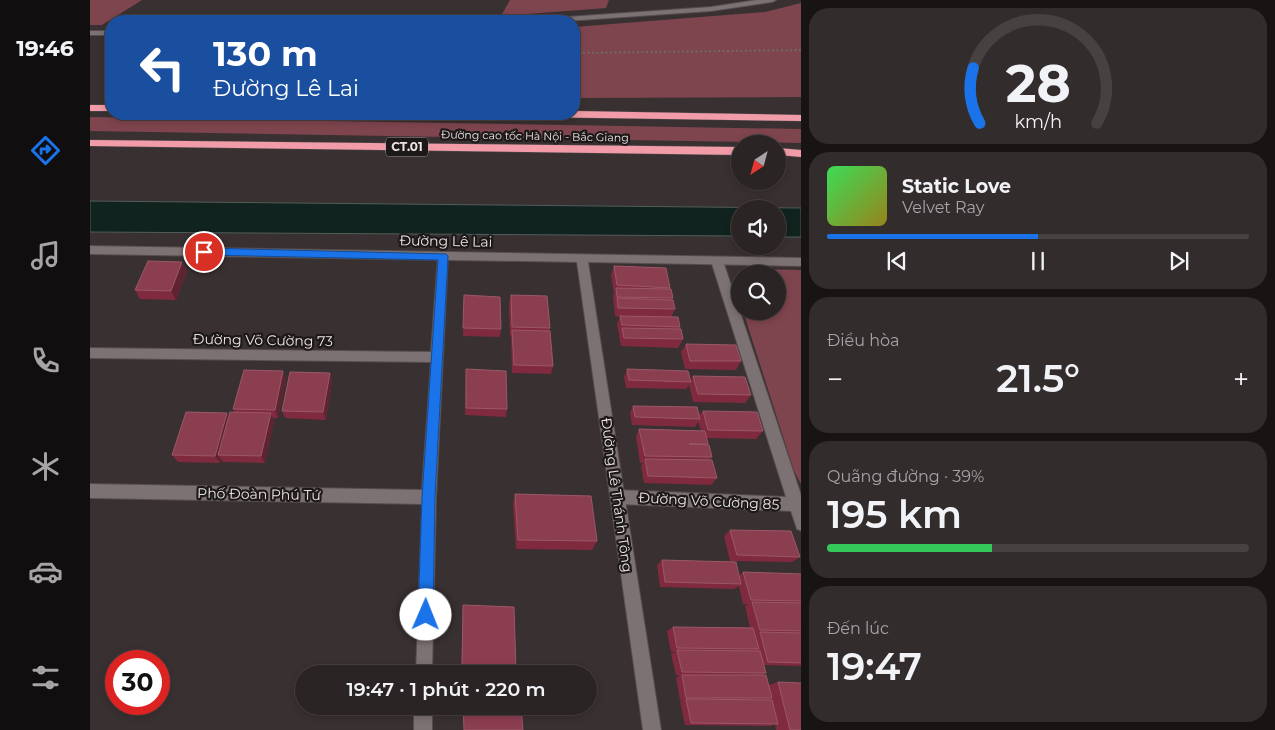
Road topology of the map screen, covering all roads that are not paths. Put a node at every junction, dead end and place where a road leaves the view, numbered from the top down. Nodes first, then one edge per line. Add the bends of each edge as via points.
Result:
1 (772, 0) edge
2 (580, 18) edge
3 (90, 33) edge
4 (105, 33) edge
5 (90, 108) edge
6 (105, 108) edge
7 (580, 108) edge
8 (801, 112) edge
9 (580, 115) edge
10 (801, 118) edge
11 (90, 142) edge
12 (731, 151) edge
13 (786, 152) edge
14 (801, 153) edge
15 (90, 250) edge
16 (443, 256) junction
17 (582, 259) junction
18 (717, 261) junction
19 (801, 262) edge
20 (90, 353) edge
21 (436, 357) junction
22 (90, 491) edge
23 (429, 497) junction
24 (618, 497) junction
25 (798, 505) edge
26 (801, 524) edge
27 (424, 665) edge
28 (423, 715) edge
29 (423, 730) edge
30 (652, 730) edge

1 - 2 street via 711,9
3 - 4 street
5 - 6 highway
7 - 8 highway
9 - 10 highway, Đường cao tốc Hà Nội - Bắc Giang
11 - 12 highway, Đường cao tốc Hà Nội - Bắc Giang / CT.01
13 - 14 highway
15 - 16 street, Đường Lê Lai
16 - 17 street, Đường Lê Lai
16 - 21 street
17 - 18 street, Đường Lê Lai
17 - 24 street, Đường Lê Thánh Tông
18 - 19 street, Đường Lê Lai
18 - 25 street
20 - 21 street, Đường Võ Cường 73
21 - 23 street
22 - 23 street, Phố Đoàn Phú Tứ
23 - 27 street
24 - 25 street, Đường Võ Cường 85
24 - 30 street, Đường Lê Thánh Tông
25 - 26 street
28 - 29 street

